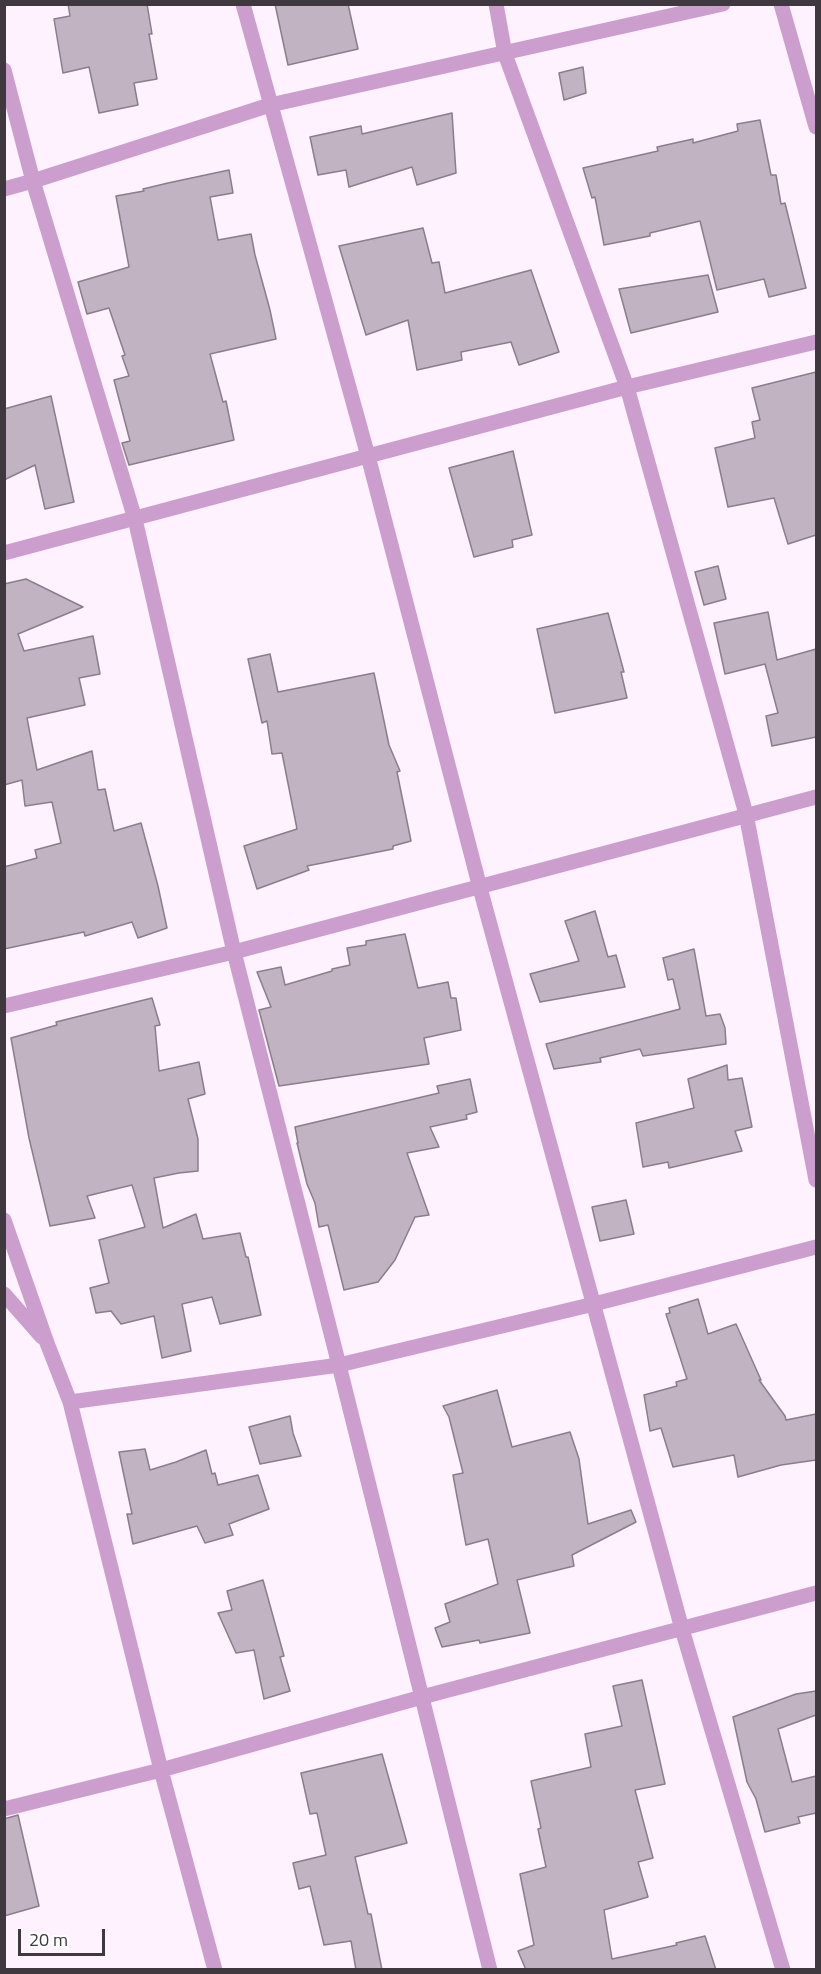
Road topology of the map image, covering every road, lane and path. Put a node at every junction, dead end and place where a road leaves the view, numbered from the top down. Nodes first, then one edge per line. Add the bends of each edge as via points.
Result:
1 (243, 4) edge
2 (496, 4) edge
3 (723, 4) edge
4 (781, 4) edge
5 (505, 54) junction
6 (4, 70) edge
7 (270, 105) junction
8 (816, 127) edge
9 (33, 182) junction
10 (4, 189) edge
11 (816, 342) edge
12 (627, 387) junction
13 (368, 456) junction
14 (135, 519) junction
15 (4, 553) edge
16 (816, 797) edge
17 (746, 814) junction
18 (480, 888) junction
19 (234, 952) junction
20 (4, 1006) edge
21 (816, 1180) edge
22 (4, 1220) edge
23 (816, 1247) edge
24 (4, 1294) edge
25 (594, 1304) junction
26 (47, 1343) junction
27 (339, 1365) junction
28 (70, 1402) junction
29 (816, 1593) edge
30 (681, 1629) junction
31 (422, 1697) junction
32 (161, 1770) junction
33 (4, 1809) edge
34 (215, 1970) edge
35 (490, 1970) edge
36 (783, 1970) edge

1 - 7 street
2 - 5 street
3 - 5 street
4 - 8 street
5 - 7 street
5 - 12 street
6 - 9 street
7 - 9 street
7 - 13 street
9 - 10 street
9 - 14 street
11 - 12 street
12 - 13 street
12 - 17 street
13 - 14 street
13 - 18 street
14 - 15 street
14 - 19 street
16 - 17 street
17 - 18 street
17 - 21 street
18 - 19 street
18 - 25 street
19 - 20 street
19 - 27 street
22 - 26 street
23 - 25 street
24 - 26 street
25 - 27 street
25 - 30 street
26 - 28 street
27 - 28 street
27 - 31 street
28 - 32 street
29 - 30 street
30 - 31 street
30 - 36 street
31 - 32 street
31 - 35 street
32 - 33 street
32 - 34 street

